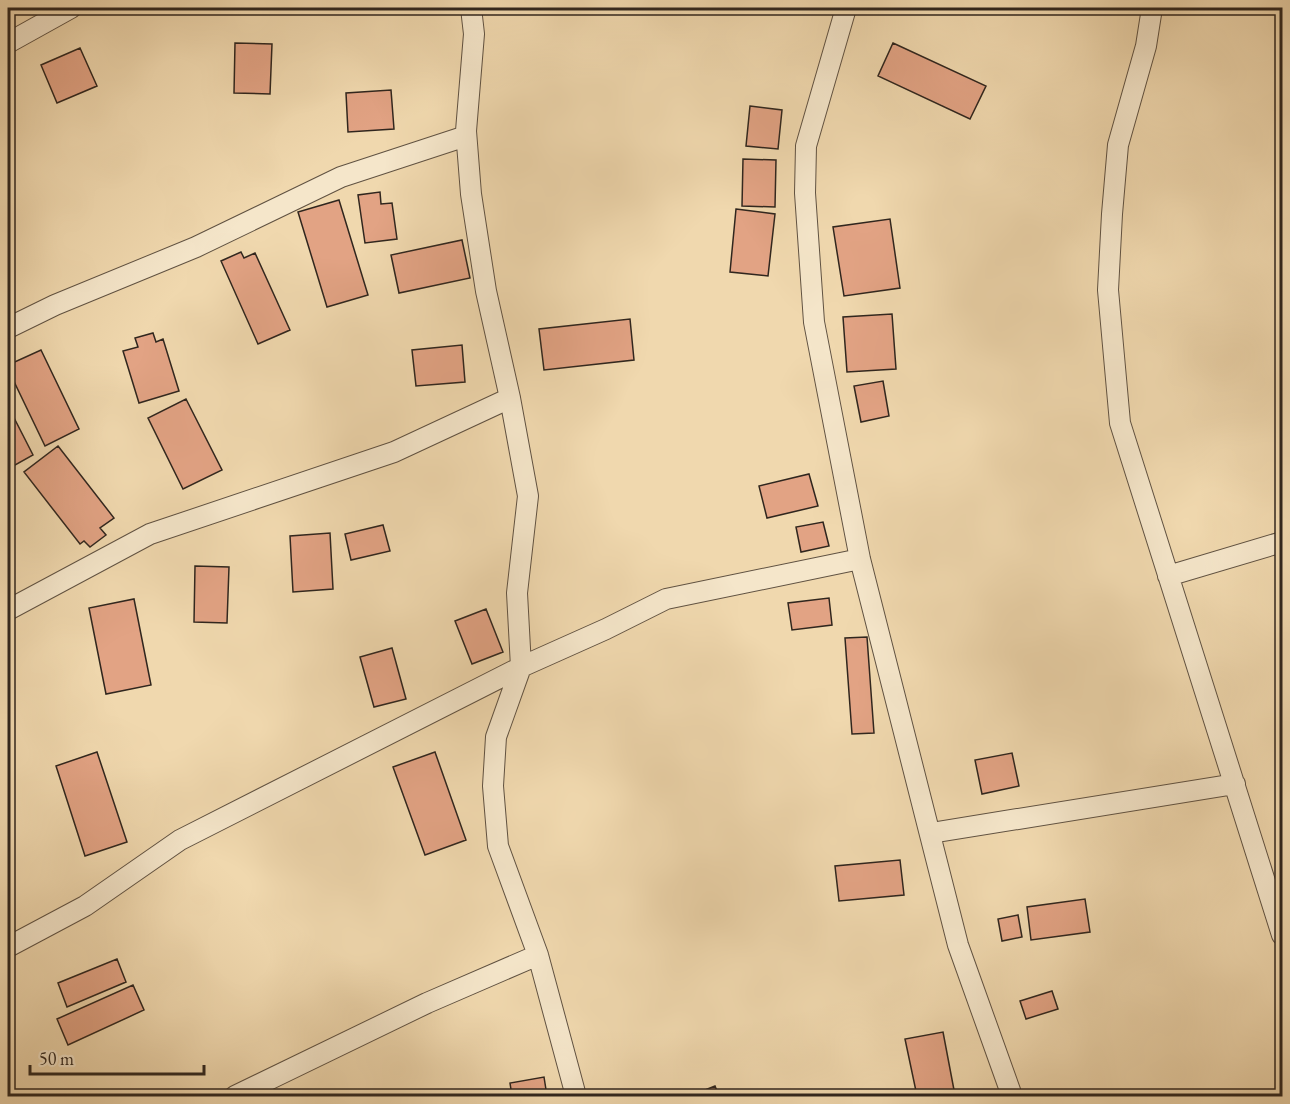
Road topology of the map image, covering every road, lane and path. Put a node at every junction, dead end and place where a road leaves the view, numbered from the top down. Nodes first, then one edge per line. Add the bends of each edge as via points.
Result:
1 (71, 8) edge
2 (471, 8) edge
3 (846, 8) edge
4 (1152, 8) edge
5 (8, 43) edge
6 (466, 136) junction
7 (8, 328) edge
8 (510, 398) junction
9 (1282, 542) edge
10 (860, 559) junction
11 (1168, 576) junction
12 (8, 610) edge
13 (521, 667) junction
14 (1235, 784) junction
15 (931, 833) junction
16 (1282, 935) edge
17 (8, 947) edge
18 (538, 955) junction
19 (235, 1096) edge
20 (576, 1096) edge
21 (1012, 1096) edge

1 - 5 street
2 - 6 street via 474,34
3 - 10 street via 806,146 805,193 814,322
4 - 11 street via 1146,46 1118,146 1108,290 1120,423
6 - 7 street via 340,177 196,247
6 - 8 street via 486,291
8 - 12 street via 394,452 150,534
8 - 13 street via 528,496 518,592
9 - 11 street
10 - 13 street via 666,599
10 - 15 street
11 - 14 street
13 - 17 street via 180,840 85,906
13 - 18 street via 496,737 493,786 498,846
14 - 15 street
14 - 16 street
15 - 21 street via 958,945
18 - 19 street via 427,1003
18 - 20 street

